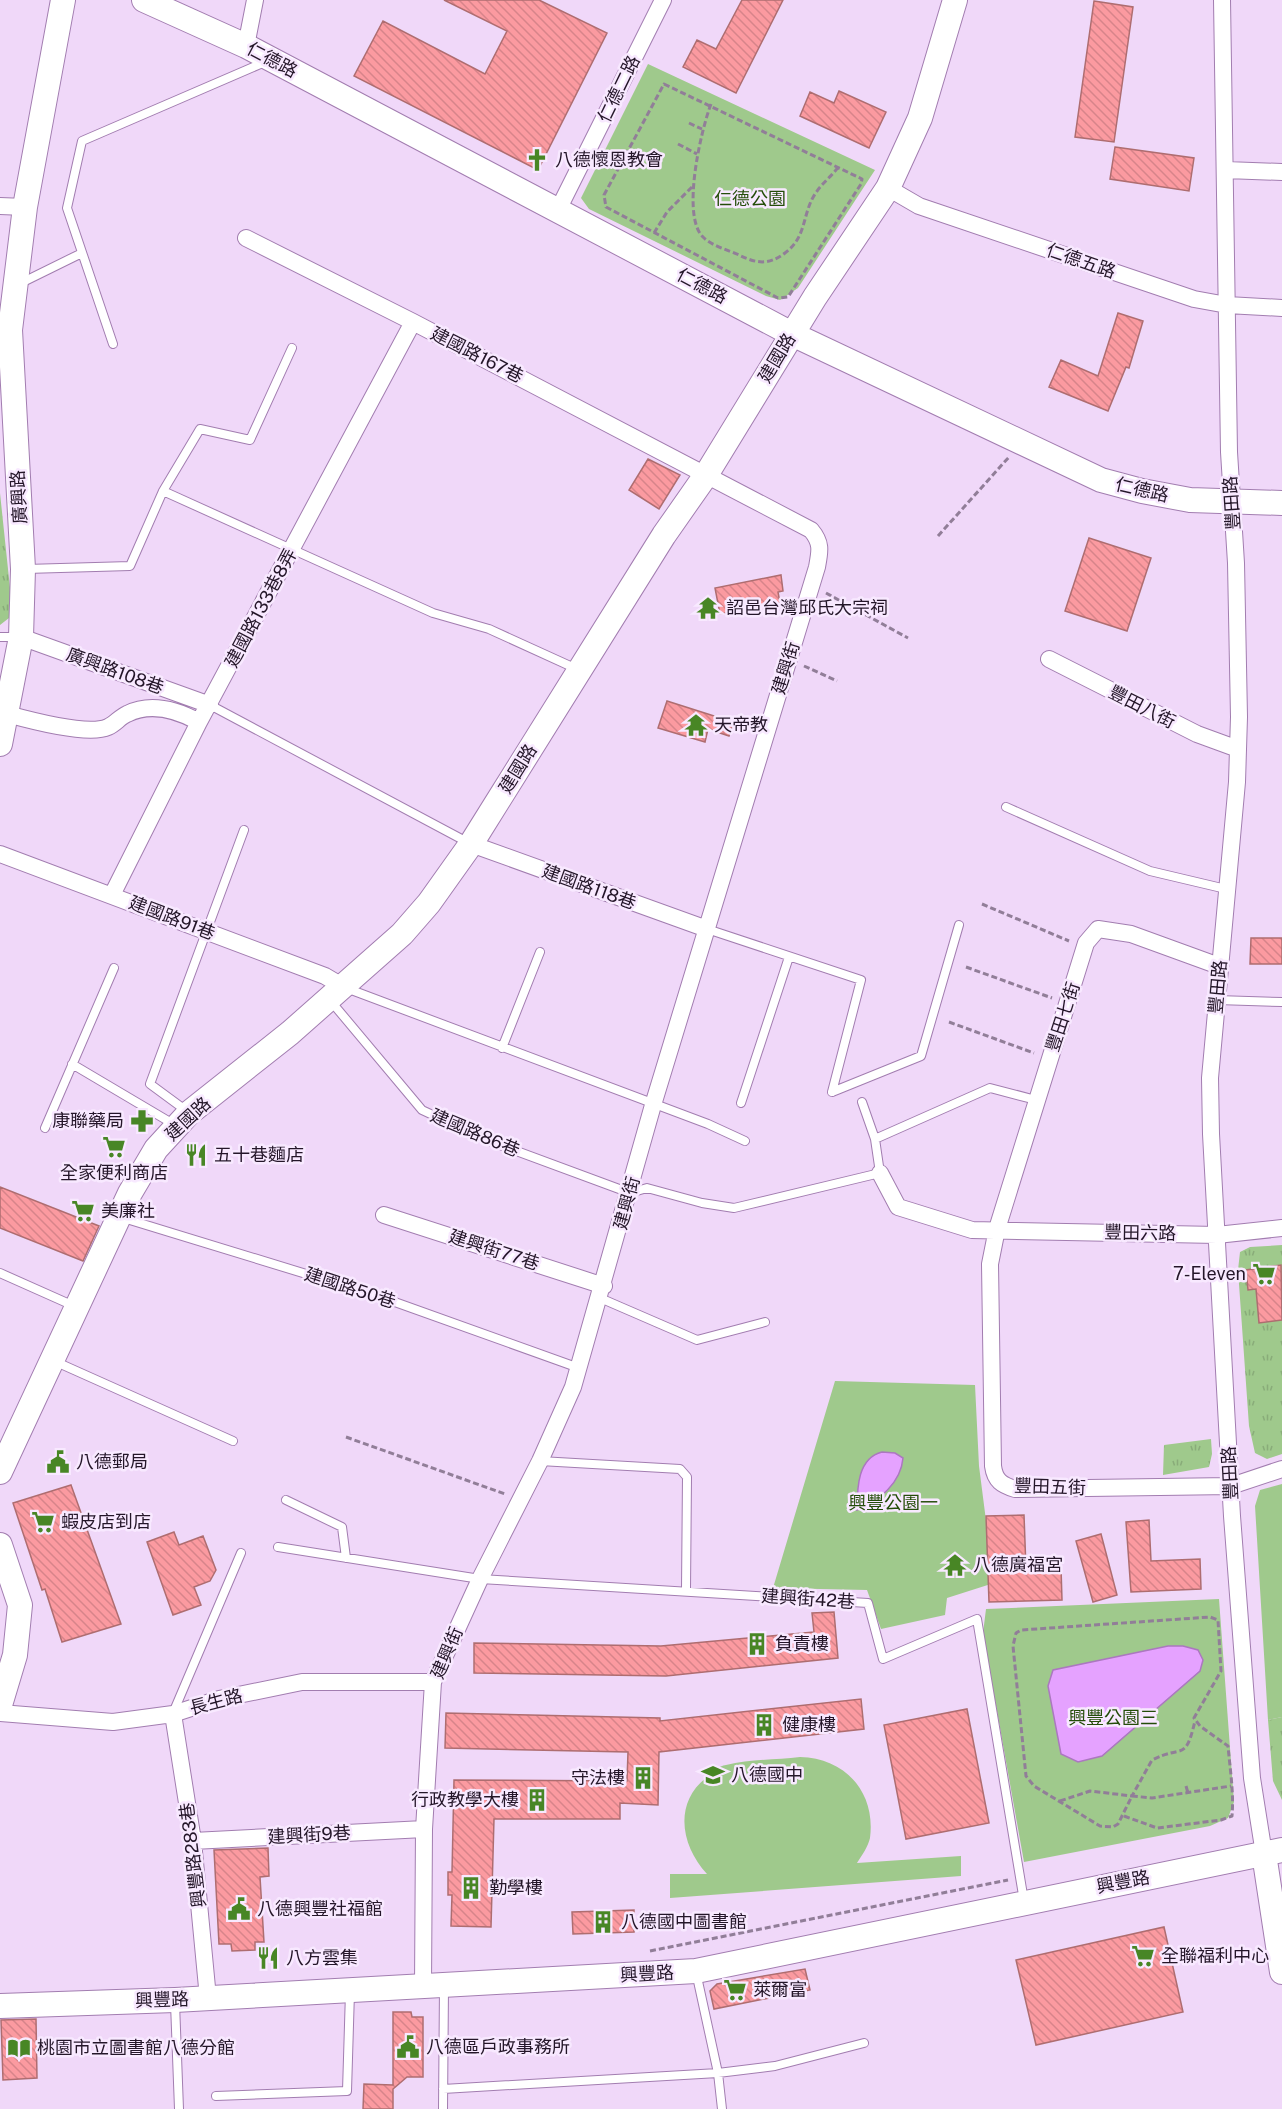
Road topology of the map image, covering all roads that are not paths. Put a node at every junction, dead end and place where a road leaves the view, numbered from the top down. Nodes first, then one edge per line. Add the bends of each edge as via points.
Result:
1 (63, 0) edge
2 (144, 0) edge
3 (255, 0) edge
4 (663, 0) edge
5 (955, 0) edge
6 (1222, 0) edge
7 (246, 46) junction
8 (271, 59) junction
9 (1226, 170) junction
10 (1282, 172) edge
11 (888, 188) junction
12 (0, 206) edge
13 (25, 207) junction
14 (558, 210) junction
15 (246, 238) dead end
16 (82, 253) junction
17 (14, 287) junction
18 (1227, 305) junction
19 (1282, 308) edge
20 (413, 322) junction
21 (792, 334) junction
22 (113, 344) dead end
23 (292, 348) dead end
24 (9, 465) edge
25 (706, 475) junction
26 (162, 491) junction
27 (1233, 501) junction
28 (1282, 503) edge
29 (293, 548) junction
30 (23, 569) junction
31 (10, 637) edge
32 (1049, 659) dead end
33 (579, 670) junction
34 (210, 705) junction
35 (7, 714) junction
36 (199, 722) junction
37 (0, 744) edge
38 (1238, 749) junction
39 (1005, 807) dead end
40 (244, 830) dead end
41 (471, 844) junction
42 (0, 854) edge
43 (1226, 889) junction
44 (112, 896) junction
45 (959, 925) dead end
46 (707, 929) junction
47 (207, 931) junction
48 (540, 952) dead end
49 (789, 957) junction
50 (1220, 966) junction
51 (114, 968) dead end
52 (336, 993) junction
53 (1216, 1000) junction
54 (1282, 1002) edge
55 (502, 1048) junction
56 (72, 1064) junction
57 (1036, 1100) junction
58 (862, 1102) dead end
59 (741, 1103) dead end
60 (653, 1105) junction
61 (183, 1120) junction
62 (45, 1128) dead end
63 (875, 1138) junction
64 (745, 1141) dead end
65 (880, 1173) junction
66 (630, 1193) junction
67 (384, 1215) dead end
68 (119, 1217) junction
69 (1282, 1228) edge
70 (997, 1229) junction
71 (1217, 1235) junction
72 (0, 1272) edge
73 (602, 1292) junction
74 (77, 1308) junction
75 (765, 1322) dead end
76 (54, 1361) junction
77 (579, 1368) junction
78 (233, 1441) dead end
79 (540, 1461) junction
80 (1282, 1469) edge
81 (0, 1472) edge
82 (1231, 1486) junction
83 (286, 1500) dead end
84 (0, 1545) edge
85 (278, 1547) dead end
86 (241, 1553) dead end
87 (346, 1558) junction
88 (480, 1579) junction
89 (686, 1590) junction
90 (433, 1682) junction
91 (0, 1705) edge
92 (0, 1713) edge
93 (173, 1713) junction
94 (424, 1828) junction
95 (193, 1841) junction
96 (1273, 1852) edge
97 (1024, 1901) junction
98 (696, 1971) junction
99 (1282, 1972) edge
100 (433, 1986) junction
101 (350, 1990) junction
102 (208, 1998) junction
103 (175, 2000) junction
104 (0, 2006) edge
105 (864, 2043) dead end
106 (718, 2073) junction
107 (443, 2088) junction
108 (216, 2096) dead end
109 (179, 2109) edge
110 (443, 2109) edge
111 (722, 2109) edge

1 - 13 street, 廣興路
2 - 7 street, 仁德路
3 - 7 street
4 - 14 street, 仁德二路
5 - 11 street, 建國路 via 920,118
6 - 9 street, 豐田路
7 - 8 street, 仁德路
8 - 14 street, 仁德路
8 - 16 lane via 82,141 67,208
9 - 10 street
9 - 18 street, 豐田路
11 - 18 street, 仁德五路 via 919,206 1194,299
11 - 21 street, 建國路
12 - 13 street
13 - 17 street, 廣興路
14 - 21 street, 仁德路
15 - 20 street, 建國路167巷
16 - 17 lane
16 - 22 lane
17 - 24 street, 廣興路
18 - 19 street, 仁德五路
18 - 27 street, 豐田路
20 - 25 street, 建國路167巷
20 - 29 street, 建國路133巷8弄
21 - 25 street, 建國路
21 - 27 street, 仁德路 via 1101,480 1190,500
23 - 26 lane via 250,440 200,429
24 - 30 street, 廣興路
25 - 33 street, 建國路
25 - 46 street, 建興街 via 811,530 820,547 812,585
26 - 29 lane
26 - 30 lane via 130,566
27 - 28 street, 仁德路
27 - 38 street, 豐田路
29 - 33 lane via 433,613 489,629
29 - 34 street, 建國路133巷8弄
30 - 31 street, 廣興路
31 - 34 street, 廣興路108巷
31 - 35 street, 廣興路
32 - 38 street, 豐田八街 via 1197,734
33 - 41 street, 建國路
34 - 36 street, 建國路133巷8弄
34 - 41 lane
35 - 36 street via 39,724 107,728 127,714 147,707 169,710
35 - 37 street, 廣興路
36 - 44 street, 建國路133巷8弄
38 - 43 street, 豐田路
39 - 43 lane via 1150,871
40 - 47 lane
41 - 46 street, 建國路118巷
41 - 52 street, 建國路 via 402,934
42 - 44 street, 建國路91巷
43 - 50 street, 豐田路
44 - 47 street, 建國路91巷
45 - 49 lane via 921,1056 832,1092 861,980
46 - 49 lane
46 - 60 street, 建興街
47 - 52 street, 建國路91巷 via 325,976
47 - 61 lane via 150,1084
48 - 55 lane
49 - 59 lane
50 - 53 street, 豐田路
50 - 57 street, 豐田七街 via 1131,934 1098,929 1085,948
51 - 56 lane
52 - 55 lane
52 - 61 street, 建國路
52 - 66 lane, 建國路86巷 via 422,1110 484,1139
53 - 54 lane
53 - 71 street, 豐田路 via 1210,1089
55 - 60 lane
56 - 61 lane
56 - 62 lane
57 - 63 lane via 990,1088
57 - 70 street, 豐田七街
58 - 63 lane
60 - 64 lane
60 - 66 street, 建興街
61 - 68 street, 建國路 via 156,1149
63 - 65 lane
65 - 66 lane via 734,1208 647,1188
65 - 70 street, 豐田六路 via 898,1207 972,1230
66 - 73 street, 建興街
67 - 73 street, 建興街77巷
68 - 74 street, 建國路
68 - 77 lane, 建國路50巷 via 378,1296
69 - 71 street, 豐田六路
70 - 71 street, 豐田六路
70 - 82 street, 豐田五街 via 990,1264 993,1466 1001,1484 1035,1490
71 - 82 street, 豐田路
72 - 74 lane
73 - 75 lane via 697,1340
73 - 77 street, 建興街
74 - 76 street, 建國路
76 - 78 lane
76 - 81 street, 建國路
77 - 79 street, 建興街
79 - 88 street, 建興街
79 - 89 lane via 680,1469 687,1477
80 - 82 street, 豐田五街
82 - 96 street, 豐田路 via 1252,1778
83 - 87 lane via 342,1527
84 - 91 street via 20,1605 15,1655
85 - 87 lane, 建興街42巷
86 - 93 lane
87 - 88 lane, 建興街42巷
88 - 89 lane, 建興街42巷
88 - 90 street, 建興街
89 - 97 lane, 建興街42巷 via 868,1603 883,1659 977,1619
90 - 93 street, 長生路 via 302,1682
90 - 94 street, 建興街
92 - 93 street, 長生路 via 113,1722
93 - 95 street, 興豐路283巷
94 - 95 street, 建興街9巷
94 - 100 street, 建興街
95 - 102 street, 興豐路283巷
96 - 97 street, 興豐路
96 - 99 street, 豐田路
97 - 98 street, 興豐路
98 - 100 street, 興豐路
98 - 106 lane
100 - 101 street, 興豐路
100 - 107 lane
101 - 102 street, 興豐路
101 - 108 lane via 347,2091
102 - 103 street, 興豐路
103 - 104 street, 興豐路
103 - 109 lane
105 - 106 lane via 775,2066
106 - 107 lane
106 - 111 lane
107 - 110 lane

